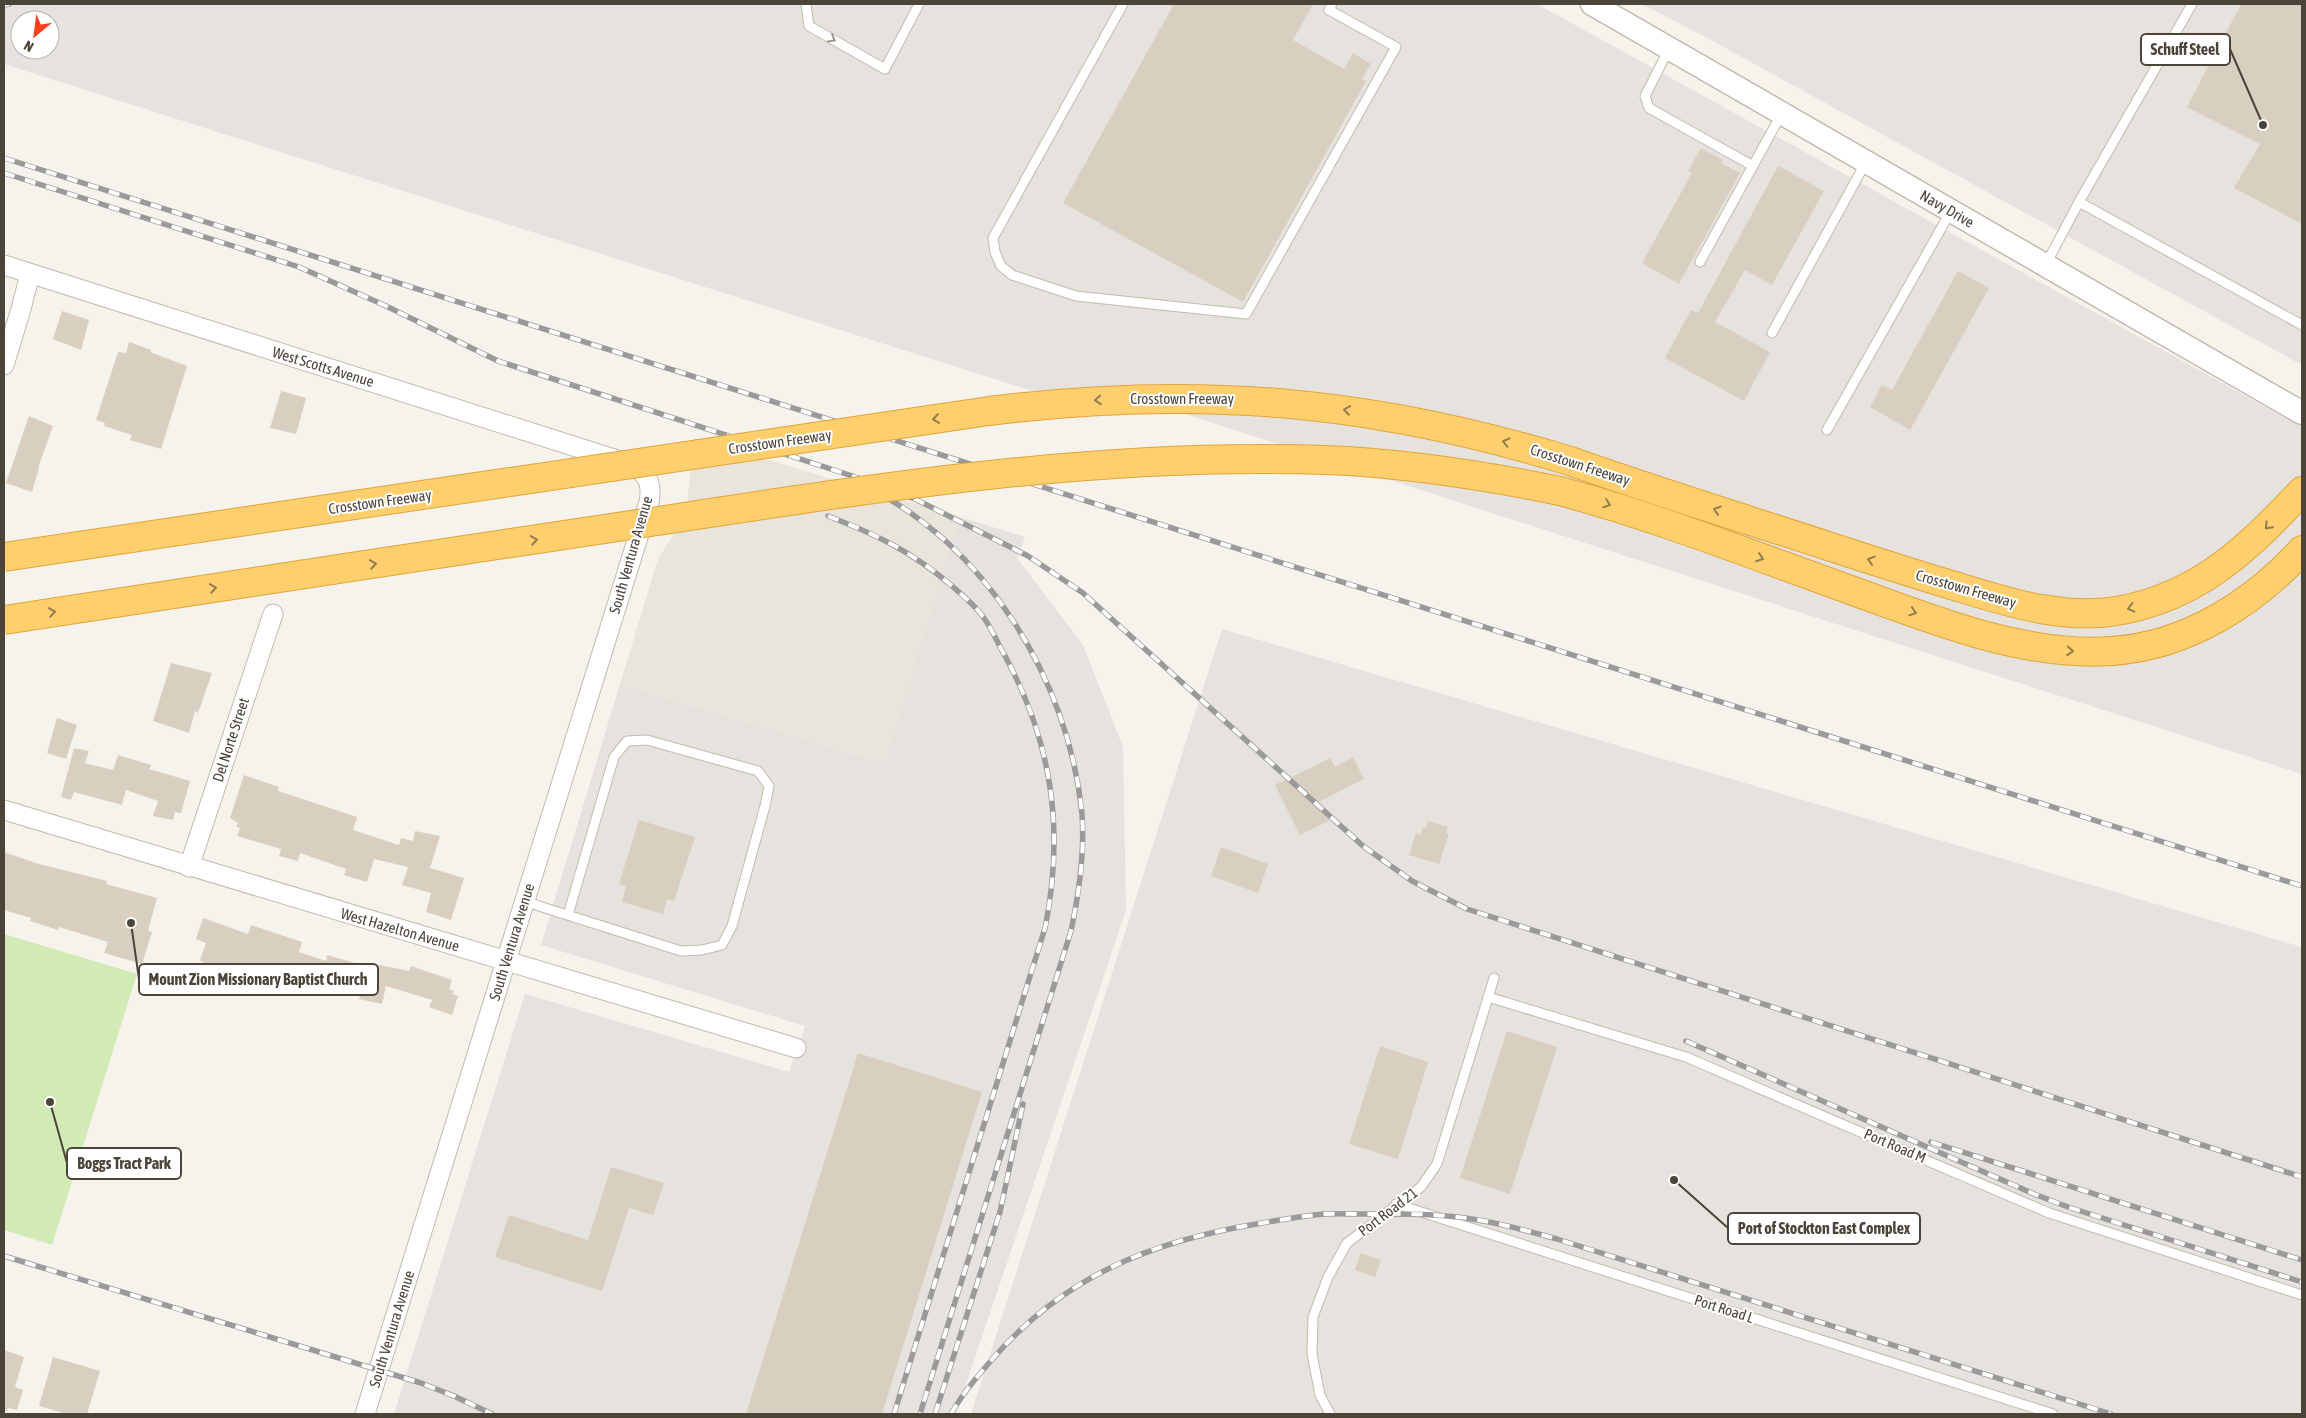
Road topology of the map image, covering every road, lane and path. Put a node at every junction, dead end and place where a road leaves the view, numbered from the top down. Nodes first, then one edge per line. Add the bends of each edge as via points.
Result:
1 (806, 4) edge
2 (920, 4) edge
3 (1123, 4) edge
4 (1332, 4) edge
5 (1592, 4) edge
6 (2192, 4) edge
7 (1670, 48) junction
8 (1782, 113) junction
9 (1867, 161) junction
10 (1753, 166) junction
11 (2079, 202) junction
12 (1951, 211) junction
13 (1700, 262) dead end
14 (4, 265) edge
15 (2045, 266) junction
16 (30, 274) junction
17 (2302, 325) edge
18 (1772, 334) dead end
19 (4, 365) edge
20 (2302, 413) edge
21 (1827, 430) dead end
22 (642, 471) joint
23 (2302, 491) edge
24 (2302, 550) edge
25 (4, 557) edge
26 (273, 614) dead end
27 (4, 620) edge
28 (4, 810) edge
29 (189, 867) junction
30 (525, 902) junction
31 (568, 915) junction
32 (506, 960) junction
33 (1494, 978) dead end
34 (1488, 997) junction
35 (796, 1048) dead end
36 (1396, 1204) junction
37 (2302, 1295) edge
38 (365, 1414) edge
39 (1330, 1414) edge
40 (2053, 1414) edge

1 -> 2 lane via 809,26 885,69
3 - 4 lane via 993,238 995,252 1001,266 1012,275 1076,296 1246,314 1396,46 1329,10
5 - 7 street, Navy Drive
6 - 11 lane
7 - 8 street, Navy Drive
7 - 10 lane via 1645,96 1649,108
8 - 9 street, Navy Drive
8 - 10 lane
9 - 12 street, Navy Drive
9 - 18 lane
10 - 13 lane
11 - 15 lane
11 - 17 lane
12 - 15 street, Navy Drive
12 - 21 lane
14 - 16 street, West Scotts Avenue
15 - 20 street, Navy Drive
16 - 19 street
16 - 22 street, West Scotts Avenue via 614,458
22 - 30 street, South Ventura Avenue via 650,482 649,502
23 -> 25 highway, Crosstown Freeway, bridge via 2238,555 2184,592 2121,611 2062,612 2023,606 1917,575 1570,461 1457,430 1342,409 1225,399 1107,399 990,411
27 -> 24 highway, Crosstown Freeway, bridge via 861,490 1078,466 1183,461 1327,460 1444,470 1560,490 1979,633 2034,647 2074,651 2113,651 2155,644 2202,628 2245,602
26 - 29 street, Del Norte Street
28 - 29 street, West Hazelton Avenue
29 - 32 street, West Hazelton Avenue
30 - 31 lane
30 - 32 street, South Ventura Avenue
31 - 31 lane via 681,951 722,945 732,926 769,786 758,771 647,740 627,741 614,757
32 - 35 street, West Hazelton Avenue
32 - 38 street, South Ventura Avenue
33 - 34 lane, Port Road 21
34 - 36 lane, Port Road 21 via 1437,1164 1421,1187
34 - 37 lane, Port Road M via 1686,1057 2049,1213
36 - 39 lane, Port Road 21 via 1347,1242 1328,1276 1313,1316 1312,1354 1320,1395
36 - 40 lane, Port Road L

